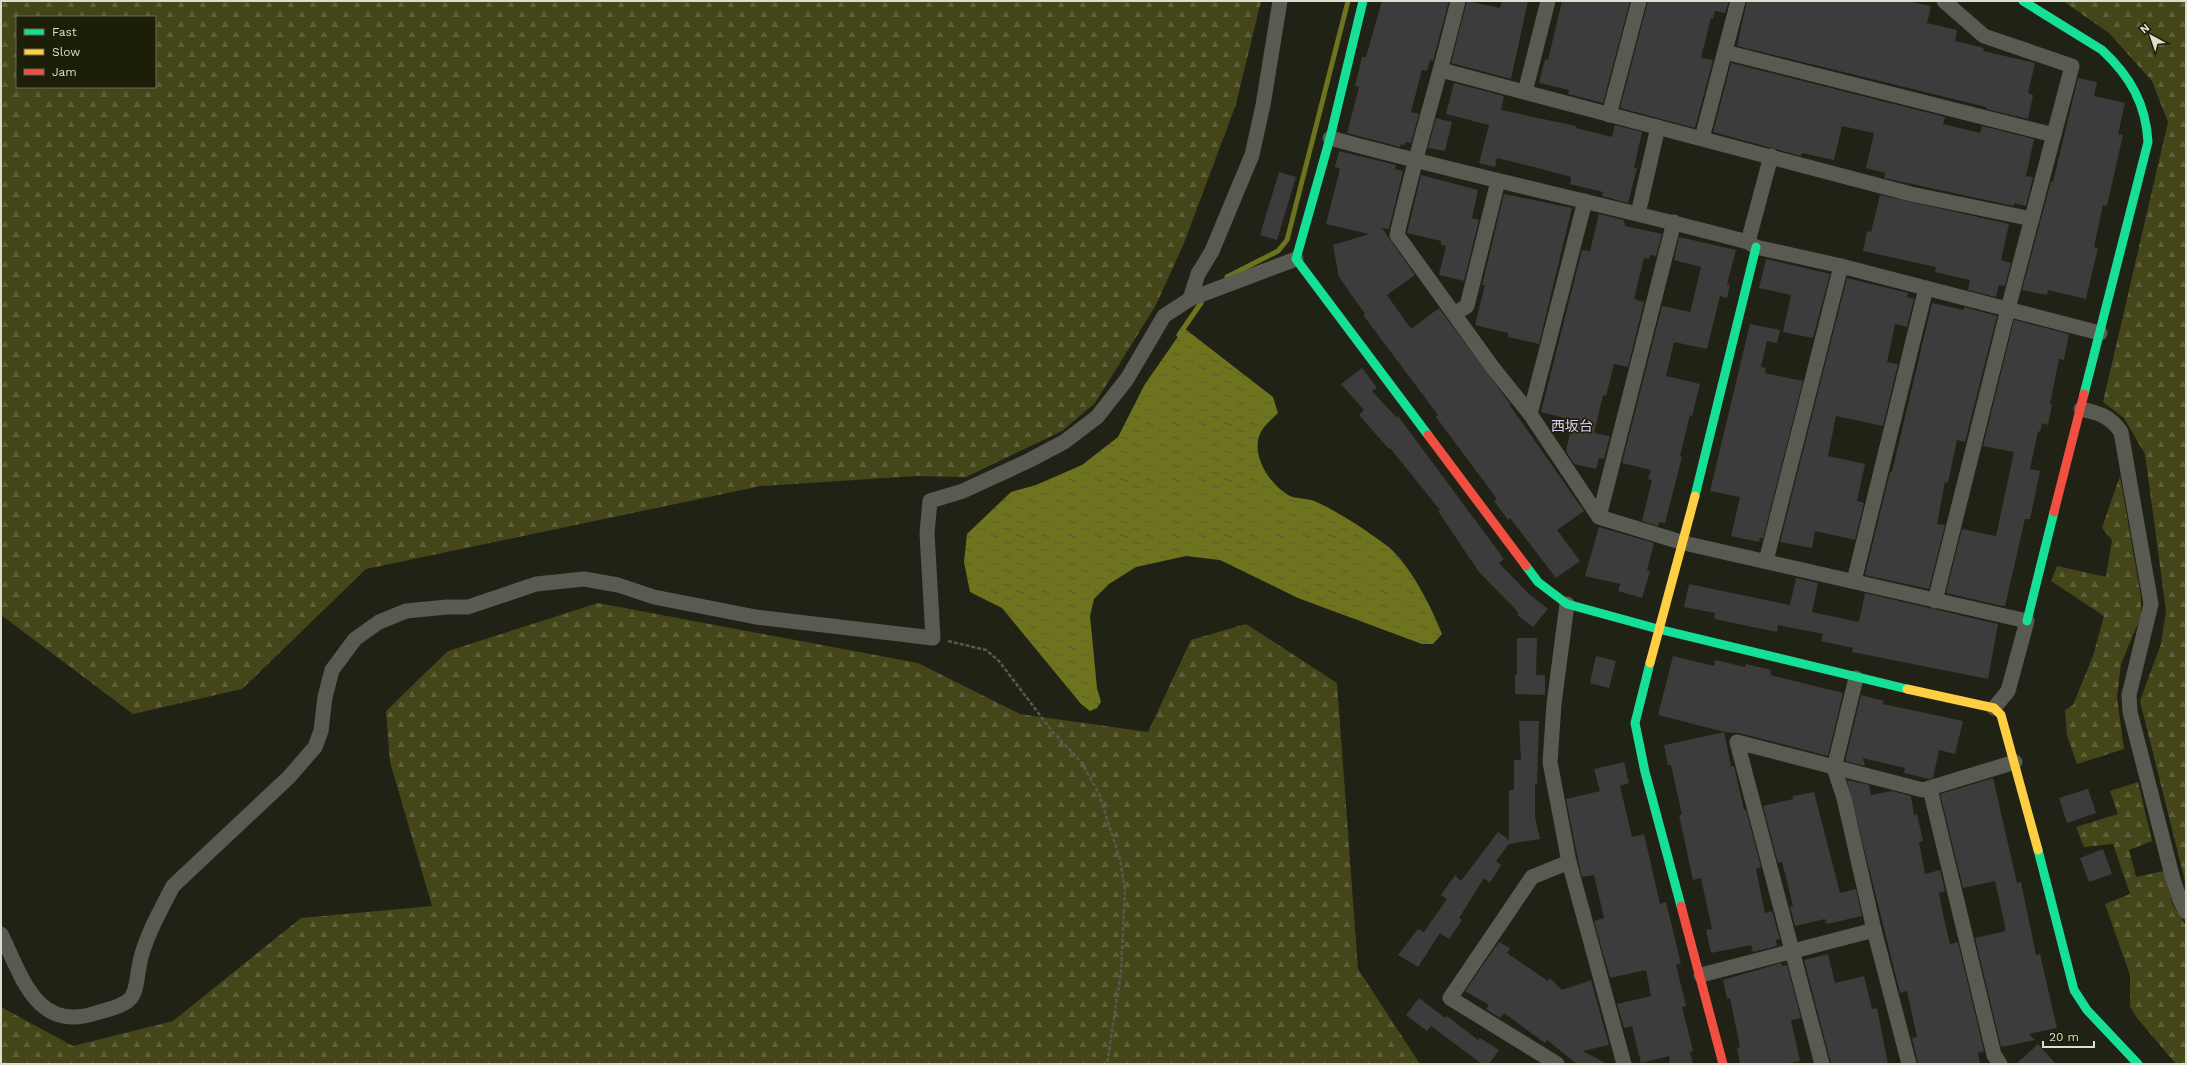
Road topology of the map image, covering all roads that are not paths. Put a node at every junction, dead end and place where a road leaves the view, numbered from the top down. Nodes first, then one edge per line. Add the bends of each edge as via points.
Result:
1 (1280, 1) edge
2 (1362, 1) edge
3 (1458, 1) edge
4 (1548, 1) edge
5 (1639, 1) edge
6 (1738, 1) edge
7 (1944, 1) edge
8 (2023, 1) edge
9 (1725, 52) junction
10 (1441, 70) junction
11 (1525, 92) junction
12 (1610, 115) junction
13 (1658, 127) junction
14 (2054, 135) junction
15 (1330, 138) junction
16 (1702, 138) junction
17 (1771, 156) junction
18 (1414, 161) junction
19 (1498, 182) junction
20 (1586, 201) junction
21 (1638, 214) junction
22 (2032, 219) junction
23 (1674, 222) junction
24 (1752, 245) junction
25 (1296, 259) junction
26 (1841, 266) junction
27 (1926, 288) junction
28 (1190, 299) junction
29 (2008, 309) junction
30 (1454, 314) junction
31 (2100, 333) junction
32 (2081, 409) junction
33 (1530, 414) junction
34 (1598, 517) junction
35 (1684, 544) junction
36 (1766, 561) junction
37 (1854, 581) junction
38 (1935, 601) junction
39 (1566, 604) junction
40 (2027, 621) junction
41 (1658, 629) junction
42 (1856, 678) junction
43 (1994, 708) junction
44 (2015, 762) junction
45 (1834, 768) junction
46 (1930, 789) junction
47 (1569, 862) junction
48 (2186, 912) edge
49 (1874, 930) junction
50 (1, 934) edge
51 (1792, 951) junction
52 (1701, 975) junction
53 (1557, 1064) edge
54 (1624, 1064) edge
55 (1723, 1064) edge
56 (1822, 1064) edge
57 (1909, 1064) edge
58 (2000, 1064) edge
59 (2138, 1064) edge

1 - 28 street via 1263,106 1252,155 1212,252 1198,274
2 - 15 street
3 - 10 street
4 - 11 street
5 - 12 street
6 - 9 street
7 - 14 street via 1984,36 2072,66
8 - 31 street via 2113,59 2131,83 2146,114 2148,142
9 - 14 street
9 - 16 street
10 - 11 street
10 - 18 street
11 - 12 street
12 - 13 street
13 - 16 street
13 - 21 street
14 - 22 street
15 - 18 street
15 - 25 street
16 - 17 street
17 - 22 street via 1911,194
17 - 24 street
18 - 19 street
18 - 30 street via 1397,235
19 - 20 street
19 - 30 street via 1467,306
20 - 21 street
20 - 33 street
21 - 23 street
22 - 29 street
23 - 24 street
23 - 34 street
24 - 26 street
24 - 35 street
25 - 28 street
25 - 39 street via 1538,582
26 - 27 street
26 - 36 street
27 - 29 street
27 - 37 street
28 - 50 street via 1164,316 1127,379 1097,417 1064,442 963,492 930,501 927,533 933,638 756,617 654,597 618,585 584,579 536,584 468,607 406,611 379,622 355,639 332,670 325,697 321,731 315,747 289,777 173,886 140,961 135,988 130,999 119,1006 90,1015 55,1014 42,1007 32,997
29 - 31 street
29 - 38 street
30 - 33 street
31 - 32 street
32 - 40 street
32 - 48 street via 2105,415 2121,432 2152,604 2129,695 2130,712 2173,879
33 - 34 street
34 - 35 street
35 - 36 street
35 - 41 street
36 - 37 street
37 - 38 street
38 - 40 street
39 - 41 street
39 - 47 street via 1550,762
40 - 43 street via 2008,691
41 - 42 street
41 - 52 street via 1635,723 1645,772
42 - 43 street
42 - 45 street
43 - 44 street via 2001,715
44 - 46 street
44 - 59 street via 2074,990 2087,1010
45 - 46 street via 1923,790
45 - 49 street via 1844,798
45 - 51 street via 1737,742
46 - 58 street via 1994,1055
47 - 53 street via 1532,877 1450,998
47 - 54 street
49 - 51 street
49 - 57 street
51 - 52 street
51 - 56 street
52 - 55 street

